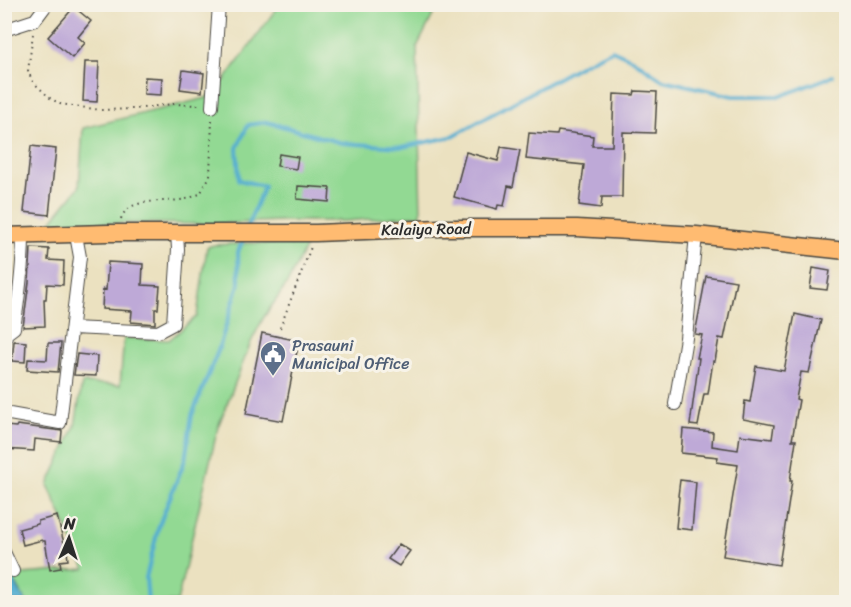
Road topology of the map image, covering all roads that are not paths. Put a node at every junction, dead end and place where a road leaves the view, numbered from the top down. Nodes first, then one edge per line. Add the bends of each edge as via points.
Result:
1 (47, 4) edge
2 (219, 4) edge
3 (4, 30) edge
4 (212, 107) road end
5 (177, 233) junction
6 (23, 235) junction
7 (76, 235) junction
8 (696, 235) junction
9 (4, 236) edge
10 (846, 251) edge
11 (72, 328) junction
12 (4, 351) edge
13 (675, 404) dead end
14 (4, 413) edge
15 (4, 552) edge
16 (13, 571) dead end

1 - 3 street via 34,20
2 - 4 street
5 - 7 main road, Kalaiya Road
5 - 8 main road, Kalaiya Road via 577,228
5 - 11 street via 173,324 158,332
6 - 7 main road, Kalaiya Road
6 - 9 main road, Kalaiya Road
6 - 12 street via 14,328 6,334
7 - 11 street via 80,257
8 - 10 main road, Kalaiya Road
8 - 13 street
11 - 14 street via 60,423
15 - 16 street

